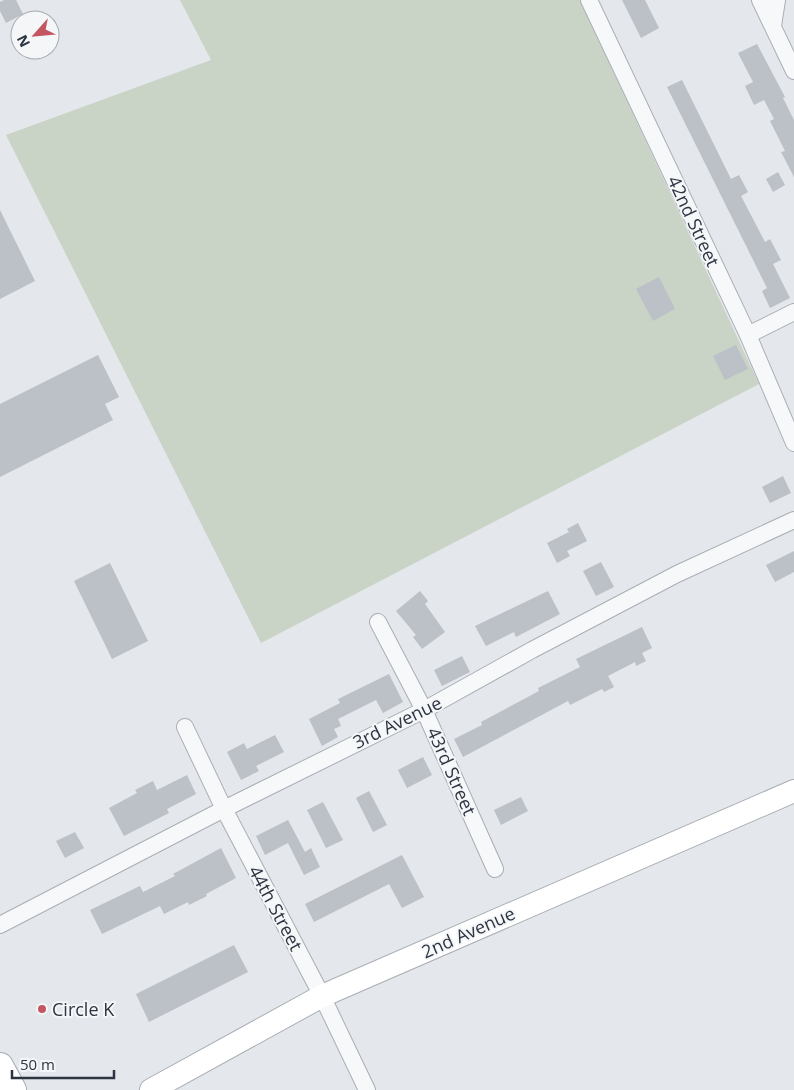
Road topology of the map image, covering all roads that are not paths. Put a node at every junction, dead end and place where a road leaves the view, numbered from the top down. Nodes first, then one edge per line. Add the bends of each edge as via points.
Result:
1 (589, 0) edge
2 (760, 0) edge
3 (778, 0) edge
4 (773, 26) junction
5 (794, 71) edge
6 (794, 312) edge
7 (748, 335) junction
8 (794, 444) edge
9 (794, 520) edge
10 (378, 622) dead end
11 (424, 710) junction
12 (185, 727) dead end
13 (794, 791) edge
14 (224, 809) junction
15 (496, 869) dead end
16 (0, 925) edge
17 (322, 996) junction
18 (0, 1066) edge
19 (12, 1090) edge
20 (151, 1090) edge
21 (367, 1090) edge

1 - 7 street, 42nd Street
2 - 4 street
3 - 4 street
4 - 5 street
6 - 7 street
7 - 8 street, 42nd Street
9 - 11 street, 3rd Avenue via 677,574
10 - 11 street, 43rd Street
11 - 14 street, 3rd Avenue
11 - 15 street, 43rd Street
12 - 14 street, 44th Street
13 - 17 main road, 2nd Avenue
14 - 16 street, 3rd Avenue
14 - 17 street, 44th Street
17 - 20 main road, 2nd Avenue
17 - 21 street, 44th Street
18 - 19 main road

